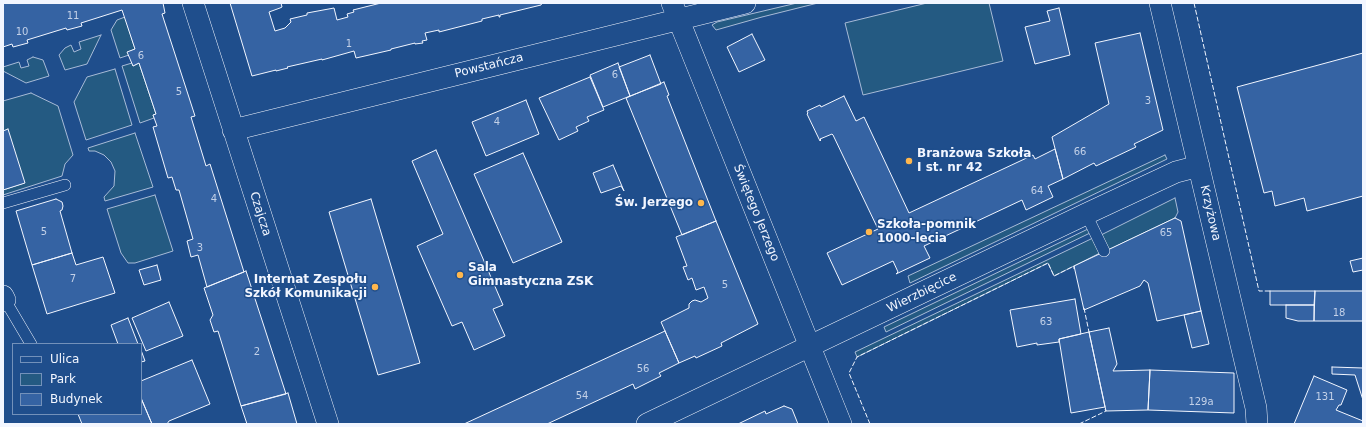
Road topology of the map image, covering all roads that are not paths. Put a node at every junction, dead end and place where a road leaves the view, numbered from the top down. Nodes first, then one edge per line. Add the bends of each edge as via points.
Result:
1 (193, 3) edge
2 (746, 3) edge
3 (1160, 3) edge
4 (675, 11) edge
5 (233, 130) junction
6 (1199, 166) junction
7 (65, 185) dead end
8 (3, 203) edge
9 (1086, 214) junction
10 (1104, 252) dead end
11 (4, 299) edge
12 (30, 343) edge
13 (810, 347) junction
14 (328, 424) edge
15 (647, 424) edge
16 (840, 424) edge
17 (1257, 424) edge

1 - 5 street, Czajcza
2 - 4 street, Powstańcza
3 - 6 street, Krzyżowa
4 - 5 street, Powstańcza
4 - 13 street, Świętego Jerzego
5 - 14 street, Czajcza
6 - 9 street, Wierzbięcice via 1176,172
6 - 17 street, Krzyżowa via 1256,408
7 - 8 lane
9 - 10 lane
9 - 13 street, Wierzbięcice
11 - 12 lane
13 - 15 street, Wierzbięcice
13 - 16 street, Świętego Jerzego

